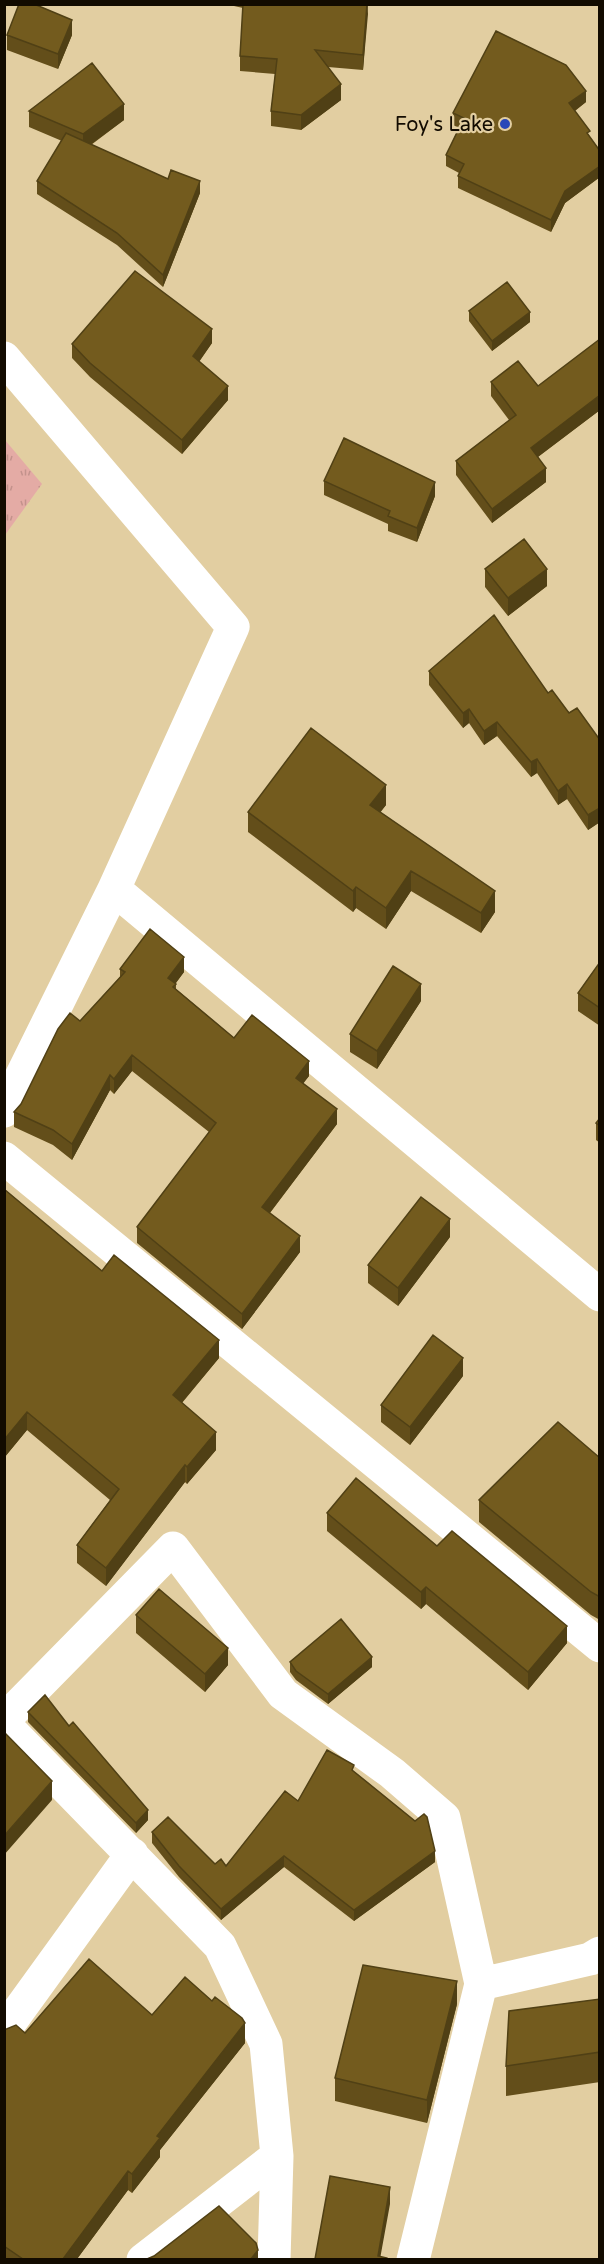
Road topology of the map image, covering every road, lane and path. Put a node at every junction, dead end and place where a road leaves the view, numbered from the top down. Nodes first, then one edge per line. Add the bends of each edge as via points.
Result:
1 (4, 358) edge
2 (114, 889) junction
3 (4, 1111) edge
4 (4, 1158) edge
5 (600, 1295) edge
6 (600, 1646) edge
7 (4, 1722) edge
8 (132, 1854) junction
9 (600, 1953) edge
10 (481, 1984) junction
11 (4, 2031) edge
12 (277, 2156) junction
13 (143, 2259) edge
14 (274, 2259) edge
15 (413, 2259) edge

1 - 2 street via 234,627
2 - 3 street
2 - 5 street
4 - 6 street
7 - 8 street
7 - 10 street via 173,1548 283,1694 392,1773 444,1818
8 - 11 street
8 - 12 street via 220,1946 266,2044
9 - 10 street via 590,1959
10 - 15 street
12 - 13 street
12 - 14 street

